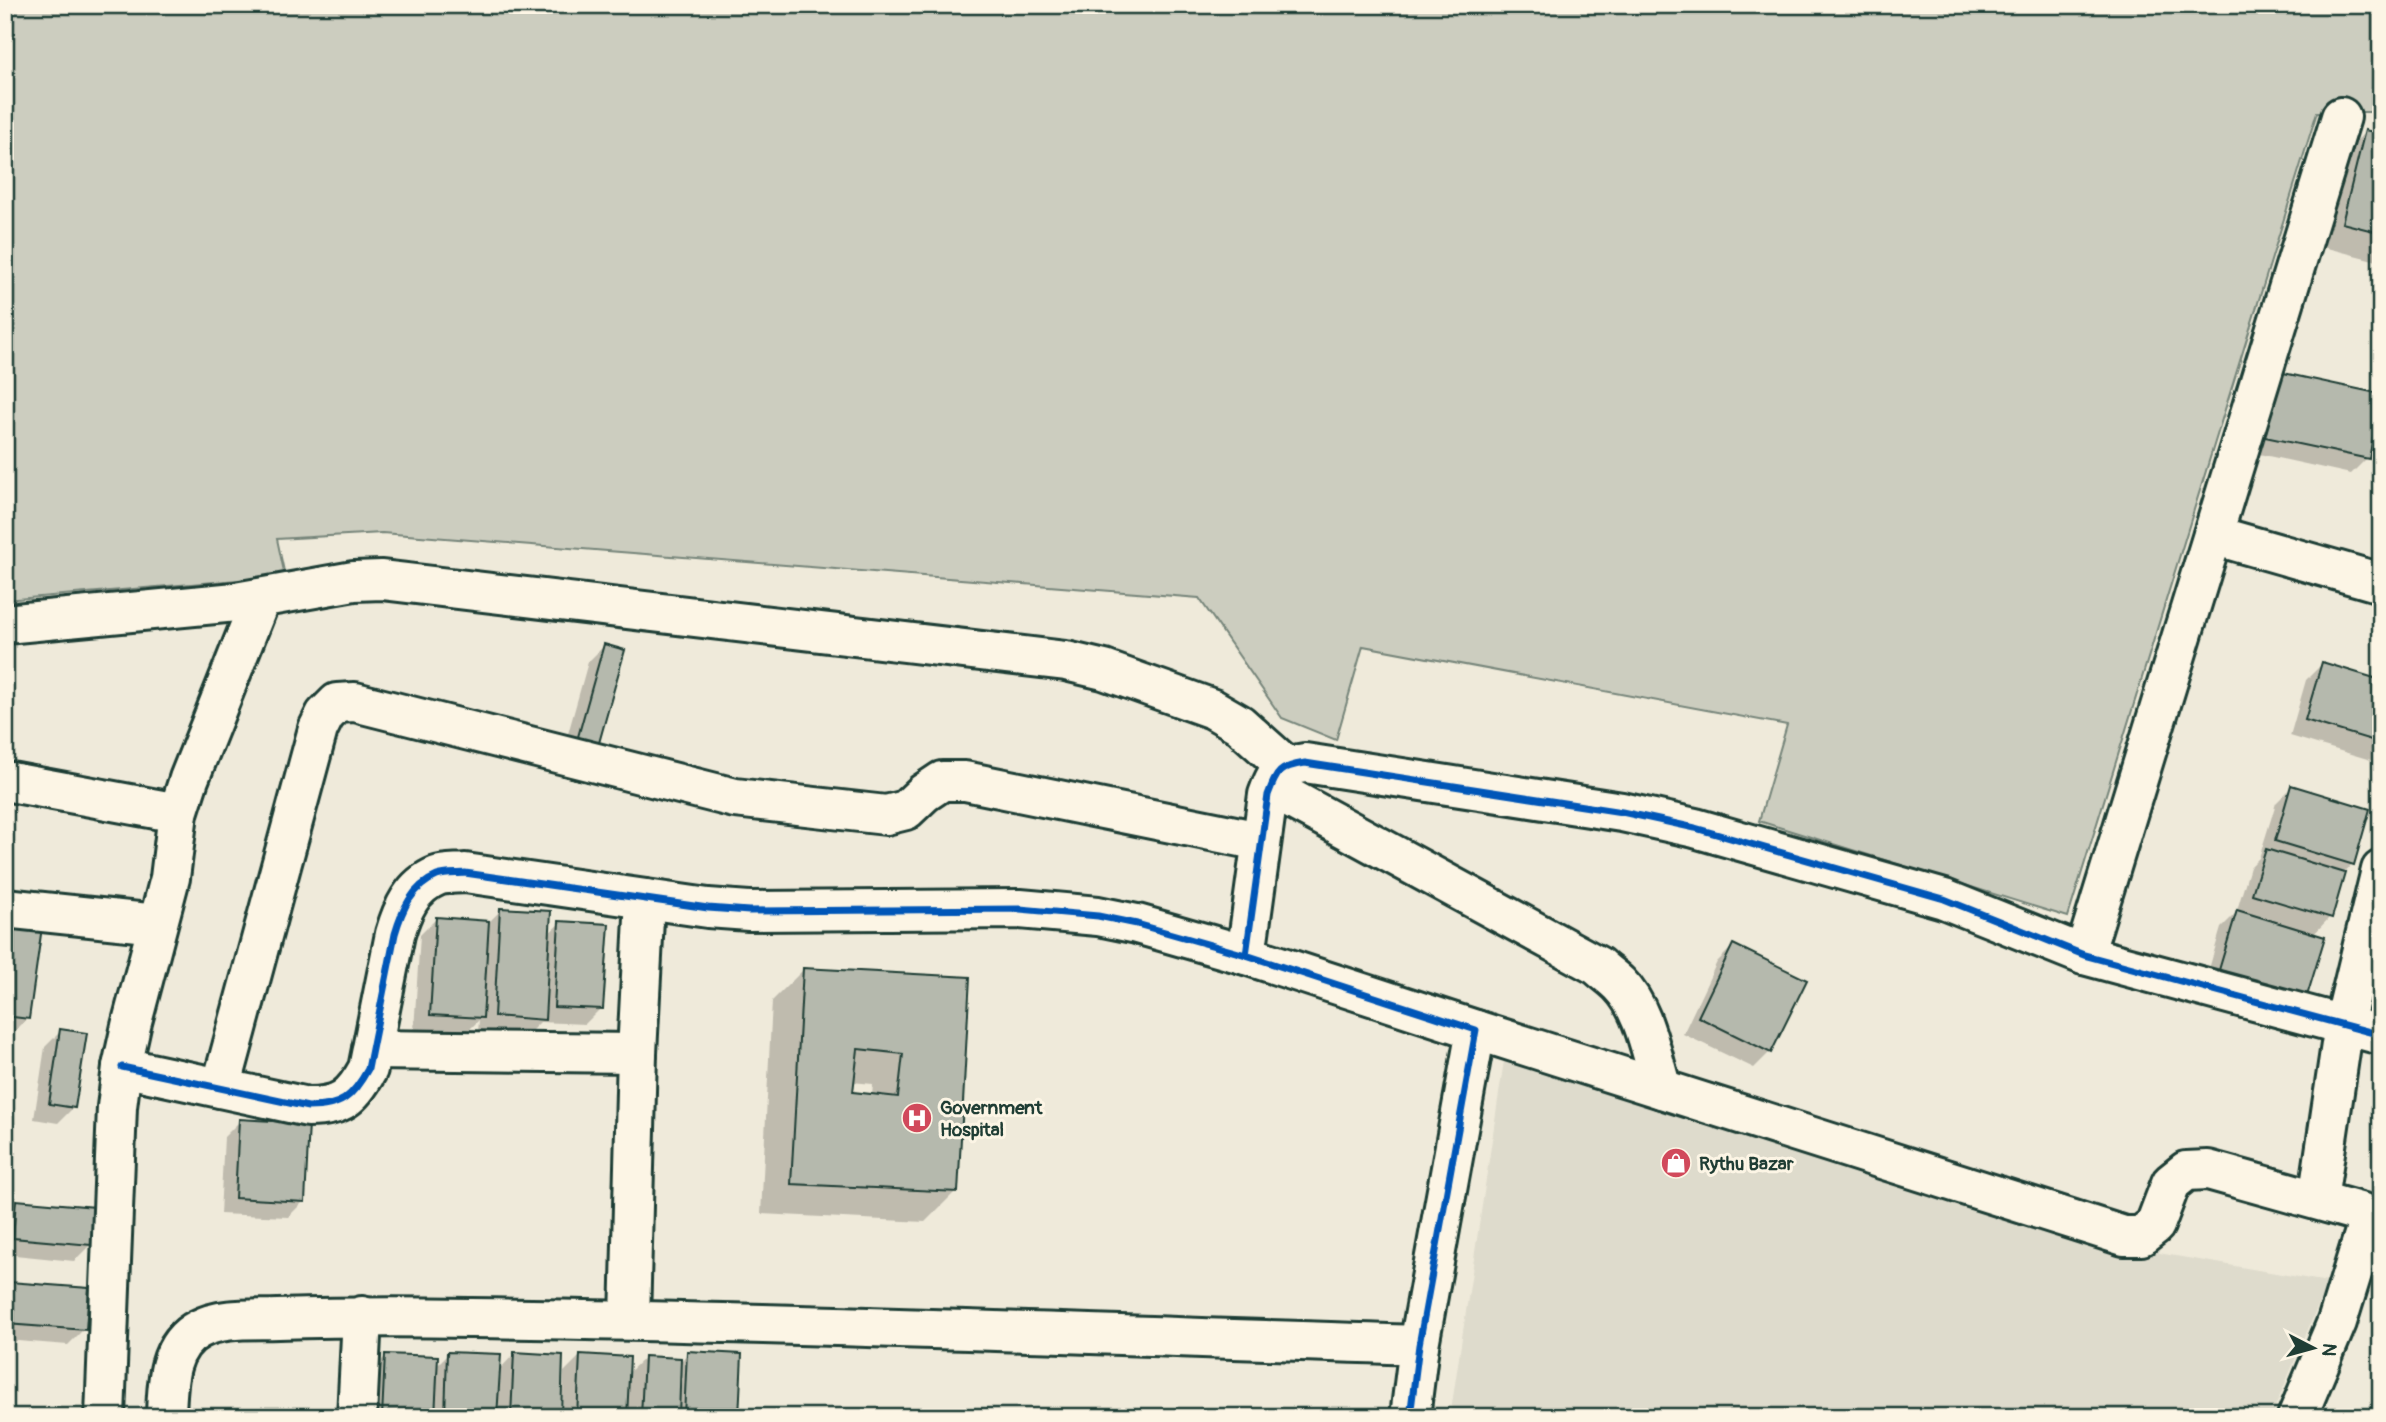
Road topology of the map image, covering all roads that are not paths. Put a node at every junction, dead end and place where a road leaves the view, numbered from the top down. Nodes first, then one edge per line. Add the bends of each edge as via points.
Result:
1 (2340, 117) dead end
2 (2213, 535) junction
3 (2381, 583) edge
4 (261, 598) junction
5 (5, 624) edge
6 (1278, 777) junction
7 (5, 781) edge
8 (178, 813) junction
9 (1260, 841) junction
10 (2381, 870) edge
11 (645, 899) junction
12 (5, 908) edge
13 (158, 924) junction
14 (1246, 954) junction
15 (2084, 954) junction
16 (2344, 1024) junction
17 (1476, 1030) junction
18 (2381, 1035) edge
19 (372, 1050) junction
20 (637, 1053) junction
21 (122, 1067) junction
22 (221, 1088) junction
23 (1662, 1089) junction
24 (2318, 1200) junction
25 (2376, 1217) edge
26 (362, 1316) junction
27 (630, 1320) junction
28 (1419, 1345) junction
29 (105, 1417) edge
30 (166, 1417) edge
31 (357, 1417) edge
32 (1410, 1417) edge
33 (2297, 1417) edge

1 - 2 street
2 - 3 street
2 - 15 street
4 - 5 street
4 - 6 street via 382,580 1066,661 1213,709 1239,724
4 - 8 street
6 - 9 street
6 - 15 street via 1305,763 1660,819 1944,899
6 - 23 street via 1598,966 1633,1004
7 - 8 street
8 - 13 street via 170,878
9 - 14 street
9 - 22 street via 965,781 942,781 906,810 886,815 766,803 355,702 337,703 318,729
10 - 16 street
11 - 14 street via 749,911 1058,912 1137,924
11 - 19 street via 465,873 438,875 417,888 402,912
11 - 20 street
12 - 13 street
13 - 21 street
14 - 17 street
15 - 16 street
16 - 18 street
16 - 24 street
17 - 23 street
17 - 28 street
19 - 20 street
19 - 22 street via 358,1088 344,1101 327,1107
20 - 27 street
21 - 22 street
21 - 29 street
23 - 24 street via 2124,1236 2141,1236 2155,1225 2171,1183 2186,1171 2208,1170
24 - 25 street
25 - 33 street
26 - 27 street
26 - 30 street via 225,1321 200,1328 183,1340 173,1360
26 - 31 street
27 - 28 street
28 - 32 street

